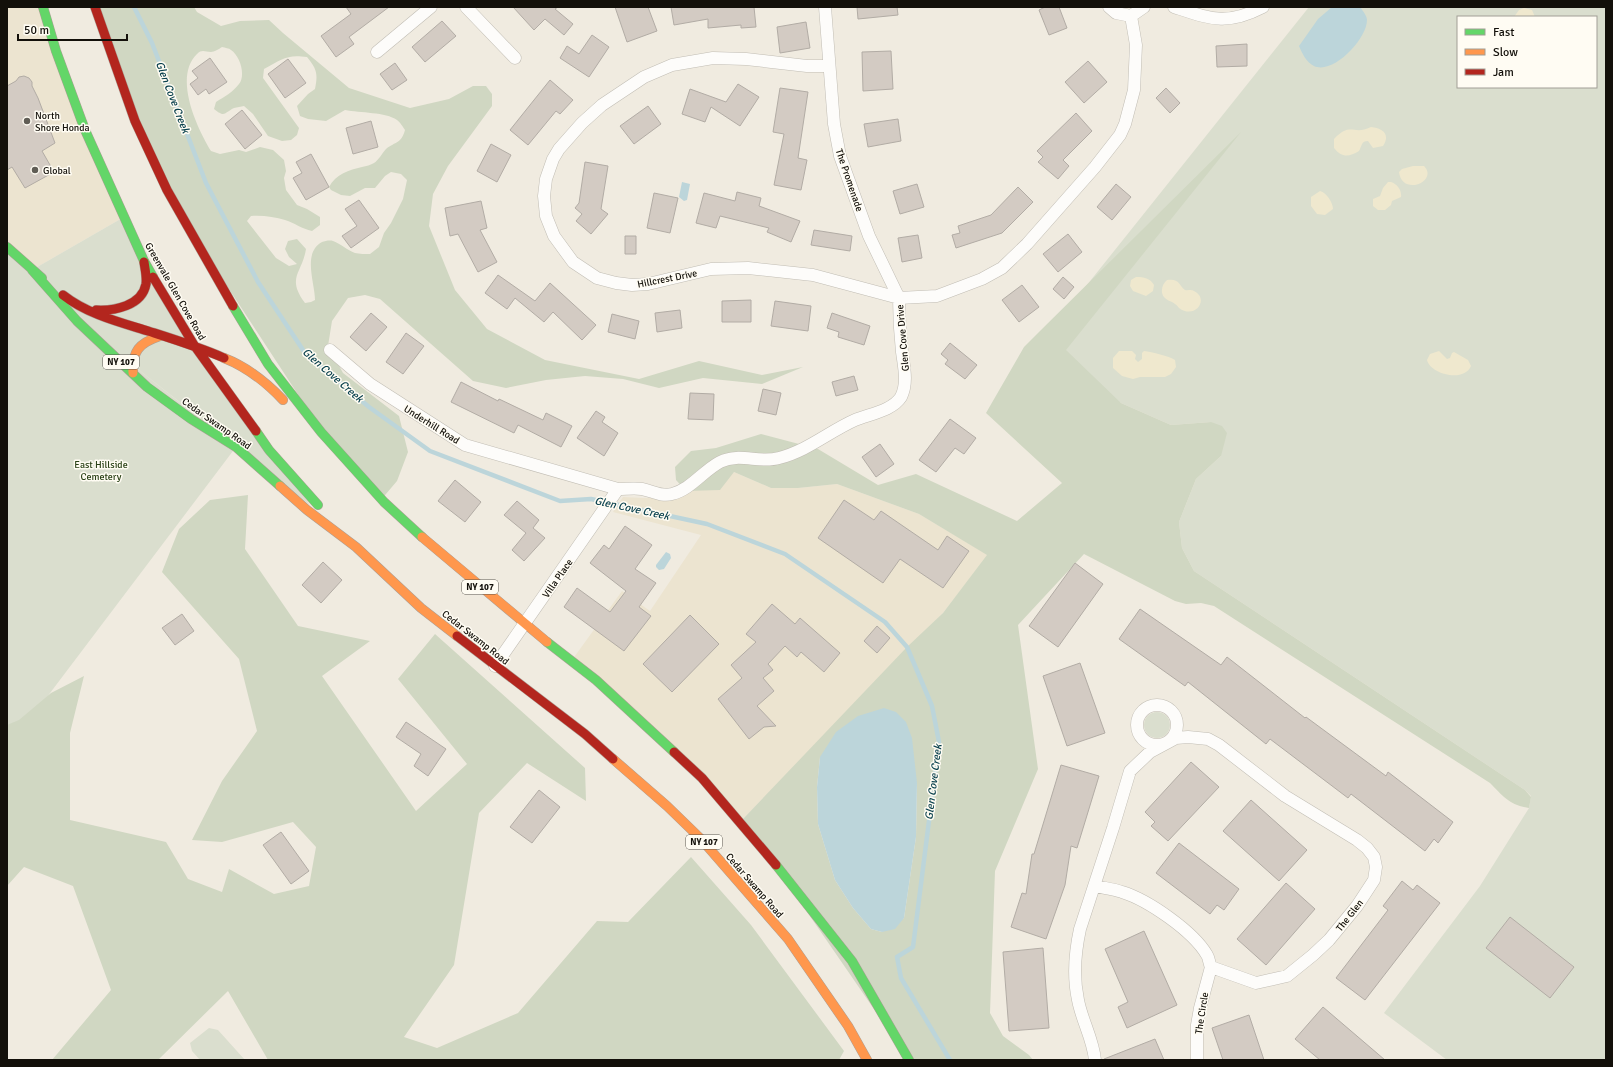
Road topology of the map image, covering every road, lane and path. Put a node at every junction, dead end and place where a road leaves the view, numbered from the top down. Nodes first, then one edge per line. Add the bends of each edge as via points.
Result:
1 (42, 7) edge
2 (95, 7) edge
3 (431, 7) edge
4 (466, 7) edge
5 (825, 7) edge
6 (1109, 7) edge
7 (1144, 7) edge
8 (1174, 7) edge
9 (1263, 7) edge
10 (1131, 16) junction
11 (377, 52) dead end
12 (515, 58) dead end
13 (829, 66) junction
14 (7, 247) edge
15 (144, 261) junction
16 (32, 270) junction
17 (898, 298) junction
18 (85, 309) junction
19 (160, 336) junction
20 (194, 345) junction
21 (330, 350) dead end
22 (133, 374) junction
23 (289, 409) dead end
24 (303, 423) dead end
25 (321, 432) junction
26 (616, 492) junction
27 (356, 547) junction
28 (524, 624) junction
29 (495, 666) junction
30 (1095, 886) junction
31 (1211, 967) junction
32 (867, 1060) edge
33 (909, 1060) edge
34 (1095, 1060) edge
35 (1197, 1060) edge

1 - 15 main road, Greenvale Glen Cove Road via 85,130
2 - 25 main road via 135,121 167,190 216,279 268,364
3 - 11 street
4 - 12 street
5 - 13 street, The Promenade
6 - 10 street via 1116,13
7 - 10 street
8 - 9 street via 1209,18 1233,19
10 - 17 street, Glen Cove Drive via 1136,45 1134,90 1120,135 1095,167 1027,244 1002,268 982,279 937,296
13 - 17 street, The Promenade via 834,124 840,156 869,236
13 - 17 street, Hillcrest Drive via 713,58 672,65 644,76 602,105 559,149 546,179 546,216 554,236 574,262 597,278 616,283 648,284 711,269 748,268 813,275
14 - 16 main road, Cedar Swamp Road / NY 107
15 - 18 main road via 145,288 132,302 113,310
15 - 20 main road, Greenvale Glen Cove Road
16 - 18 main road, Cedar Swamp Road / NY 107 via 66,298
16 - 22 main road, Cedar Swamp Road / NY 107 via 78,321
17 - 26 street, Glen Cove Drive via 905,383 901,397 894,404 855,420 803,449 780,458 770,460 739,456 720,462 673,494 662,495 643,489
18 - 19 main road, Cedar Swamp Road / NY 107
19 - 20 main road, Cedar Swamp Road / NY 107
19 - 22 main road via 144,342 137,349 132,361
20 - 23 main road, NY 107 via 259,377 277,392
20 - 27 main road, Greenvale Glen Cove Road via 270,450
21 - 26 street, Underhill Road via 370,384 465,444
22 - 27 main road, Cedar Swamp Road / NY 107 via 190,419 236,448 308,510
24 - 25 main road, NY 107
25 - 28 main road, NY 107 via 390,507 436,550
26 - 28 street, Villa Place
27 - 29 main road, Cedar Swamp Road / NY 107 via 421,608
28 - 29 street, Villa Place
28 - 33 main road, NY 107 via 596,680 702,778 761,845 852,961
29 - 32 main road, Cedar Swamp Road / NY 107 via 585,734 701,839 788,939 848,1026
30 - 31 street via 1131,895 1164,914 1196,940
30 - 31 street, The Glen via 1130,771 1150,752 1176,738 1208,739 1214,742 1285,796 1357,840 1374,857 1374,880 1357,906 1329,940 1287,976 1256,982
30 - 34 street, The Glen via 1080,929 1075,979 1078,1000 1094,1048
31 - 35 street, The Circle via 1197,1025

